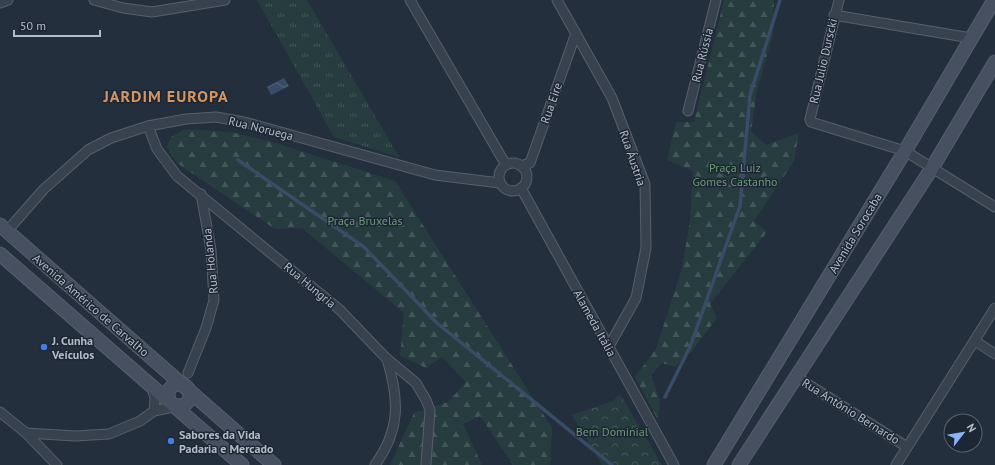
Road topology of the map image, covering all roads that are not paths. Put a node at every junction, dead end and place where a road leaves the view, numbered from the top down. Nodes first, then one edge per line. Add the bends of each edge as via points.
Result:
1 (8, 0) edge
2 (94, 0) edge
3 (225, 0) edge
4 (410, 0) edge
5 (557, 0) edge
6 (716, 0) edge
7 (839, 0) edge
8 (994, 0) edge
9 (0, 2) edge
10 (180, 4) edge
11 (834, 15) junction
12 (576, 34) junction
13 (971, 38) junction
14 (995, 62) edge
15 (688, 111) dead end
16 (148, 126) junction
17 (905, 151) junction
18 (506, 165) junction
19 (521, 166) junction
20 (932, 168) junction
21 (500, 183) junction
22 (521, 188) junction
23 (201, 194) junction
24 (995, 207) edge
25 (3, 228) edge
26 (0, 254) edge
27 (995, 308) edge
28 (976, 341) junction
29 (608, 348) junction
30 (995, 354) edge
31 (386, 358) junction
32 (796, 376) junction
33 (187, 382) junction
34 (149, 383) junction
35 (175, 405) junction
36 (154, 411) junction
37 (0, 412) edge
38 (26, 433) junction
39 (907, 447) junction
40 (672, 461) edge
41 (426, 464) edge
42 (57, 465) edge
43 (242, 465) edge
44 (274, 465) edge
45 (376, 465) edge
46 (682, 465) edge
47 (714, 465) edge
48 (738, 465) edge
49 (896, 465) edge

1 - 9 street
2 - 10 street via 152,12
3 - 10 street
4 - 18 street
5 - 12 street, Rua Áustria
6 - 15 street, Rua Rússia
7 - 11 street, Rua Julio Durscki
8 - 13 street, Avenida Sorocaba
11 - 13 street
11 - 17 street, Rua Julio Durscki via 811,122
12 - 19 street, Rua Eire via 530,163
12 - 29 street, Rua Áustria via 612,98 645,184 646,248 636,298
13 - 17 street, Avenida Sorocaba
14 - 20 street
16 - 21 street, Rua Noruega via 216,117 244,122 435,175
16 - 23 street, Rua Hungria via 157,149 177,176
16 - 25 street, Rua Noruega via 111,138 88,150
17 - 20 street
17 - 47 street, Avenida Sorocaba
18 - 19 street
18 - 21 street via 501,171
19 - 22 street via 526,177
20 - 24 street
20 - 32 street
21 - 22 street via 510,190
22 - 29 street, Alameda Itália
23 - 31 street, Rua Hungria via 340,310
23 - 33 street, Rua Holanda via 211,250 214,300
25 - 33 street, Avenida Américo de Carvalho
26 - 34 street, Avenida Américo de Carvalho
27 - 28 street
28 - 30 street
28 - 39 street
29 - 40 street, Alameda Itália
31 - 41 street, Rua Hungria via 416,383 426,400 430,420
31 - 45 street via 395,384 396,406 393,436
32 - 39 street, Rua Antônio Bernardo
32 - 48 street
33 - 35 street via 188,400
33 - 35 street via 171,388 168,394
33 - 44 street, Avenida Américo de Carvalho
34 - 35 street, Avenida Américo de Carvalho
34 - 36 street via 156,398
35 - 36 street
35 - 43 street, Avenida Américo de Carvalho
36 - 38 street via 140,421 109,434 75,436
37 - 38 street
38 - 42 street
39 - 49 street
40 - 46 street, Alameda Itália

